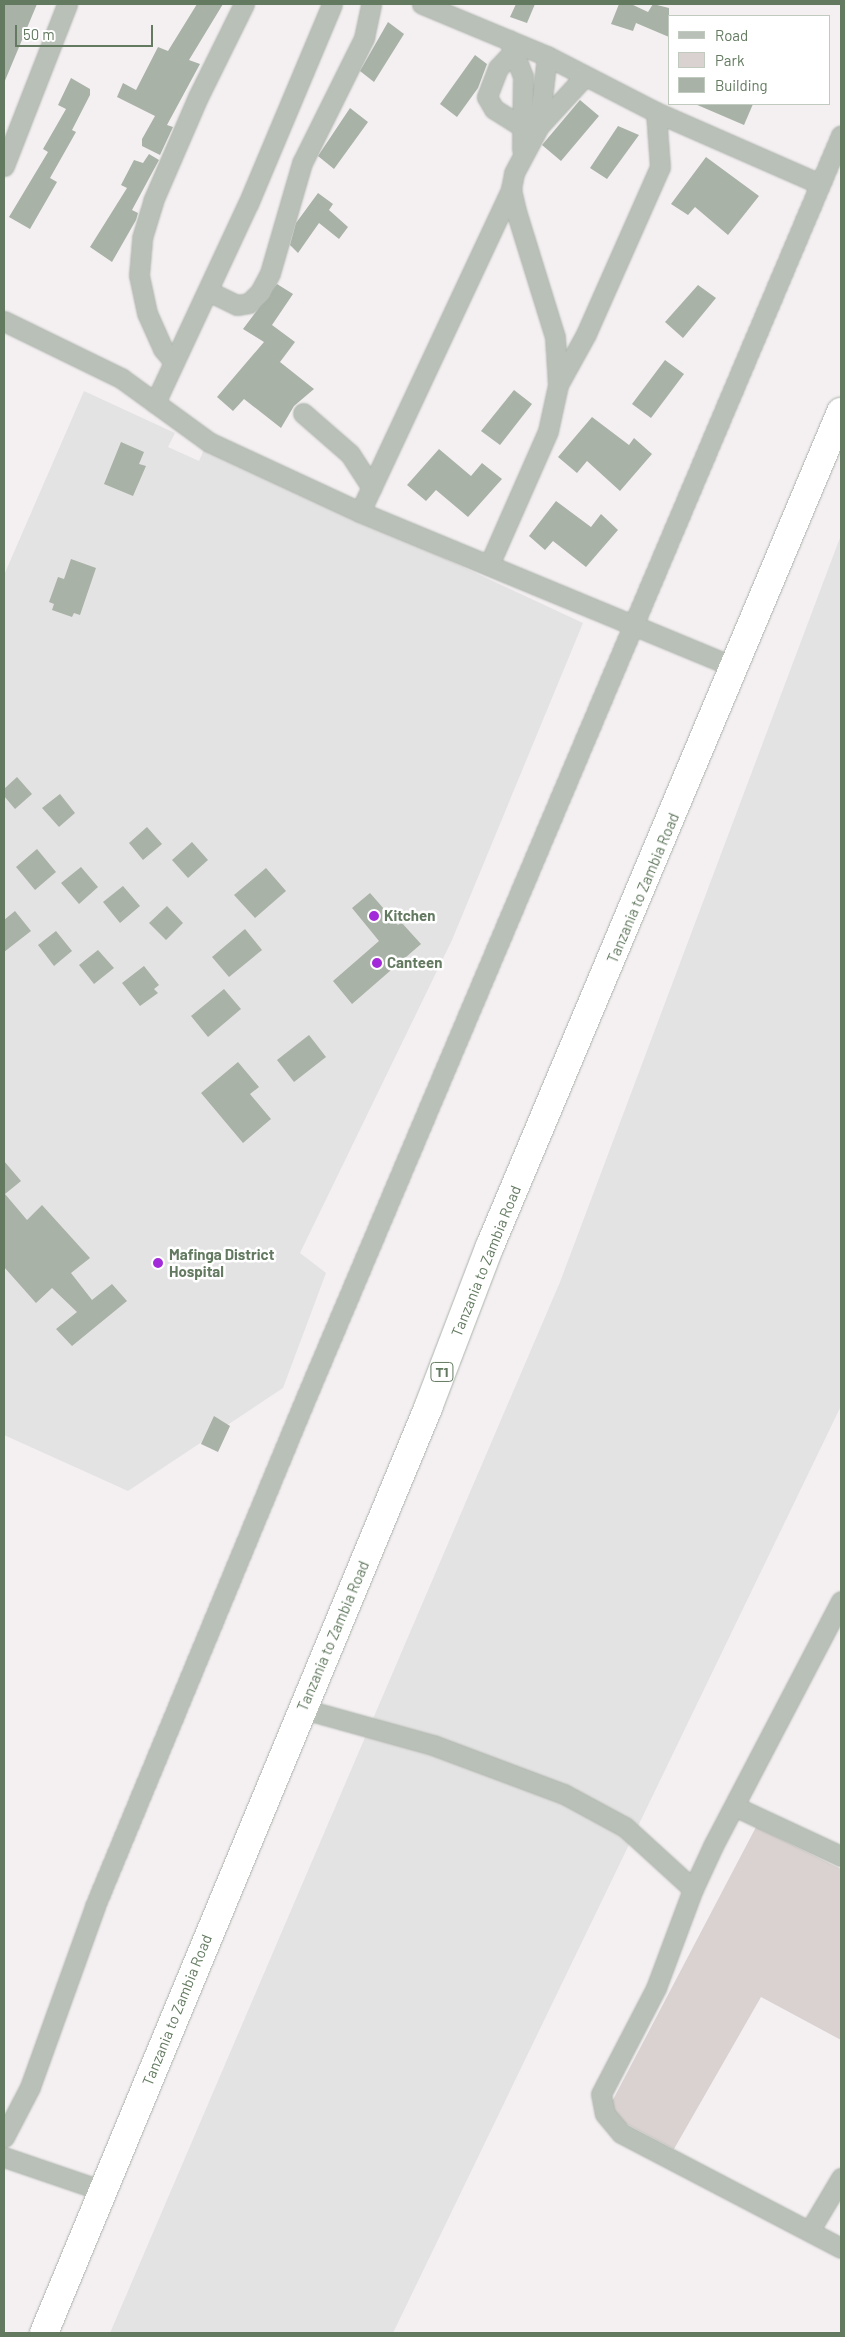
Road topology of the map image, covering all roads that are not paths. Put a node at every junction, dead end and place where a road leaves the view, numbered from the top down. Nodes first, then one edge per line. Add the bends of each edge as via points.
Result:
1 (67, 4) edge
2 (244, 4) edge
3 (332, 4) edge
4 (371, 4) edge
5 (422, 4) edge
6 (511, 46) junction
7 (547, 56) junction
8 (584, 77) junction
9 (656, 112) junction
10 (532, 127) junction
11 (841, 134) edge
12 (4, 166) edge
13 (820, 184) junction
14 (511, 189) junction
15 (208, 291) junction
16 (4, 322) edge
17 (174, 362) junction
18 (558, 385) junction
19 (155, 403) junction
20 (841, 412) edge
21 (303, 413) dead end
22 (372, 488) junction
23 (360, 512) junction
24 (489, 565) junction
25 (633, 625) junction
26 (736, 667) junction
27 (841, 1601) edge
28 (303, 1709) junction
29 (736, 1807) junction
30 (841, 1856) edge
31 (692, 1889) junction
32 (4, 2137) edge
33 (4, 2157) edge
34 (841, 2178) edge
35 (104, 2192) junction
36 (810, 2230) junction
37 (841, 2248) edge
38 (44, 2333) edge

1 - 12 street
2 - 17 street via 176,149 142,238 139,274 147,313 162,349
3 - 15 street
4 - 15 street via 364,38 302,163 270,274 260,292 249,302 237,305
5 - 6 street
6 - 7 street
6 - 10 street via 523,76
6 - 10 street via 487,97 494,109
7 - 8 street
7 - 10 street
8 - 9 street
8 - 10 street
9 - 13 street
9 - 18 street via 660,167 586,334
10 - 14 street
11 - 13 street
13 - 25 street
14 - 18 street via 555,338
14 - 22 street
15 - 17 street
16 - 19 street via 89,361
17 - 19 street
18 - 24 street via 548,431
19 - 23 street via 209,442
20 - 26 highway, Tanzania to Zambia Road / T1
21 - 22 street via 350,454
22 - 23 street
23 - 24 street
24 - 25 street
25 - 26 street
25 - 32 street via 306,1395 96,1906 30,2087
26 - 28 highway, Tanzania to Zambia Road / T1 via 490,1246 428,1408
27 - 29 street
28 - 31 street via 433,1745 573,1798 625,1827
28 - 35 highway, Tanzania to Zambia Road / T1 via 190,1974
29 - 30 street
29 - 31 street
31 - 36 street via 656,1988 601,2094 605,2114 621,2133 660,2156
33 - 35 street
34 - 36 street
35 - 38 highway, Tanzania to Zambia Road / T1
36 - 37 street

